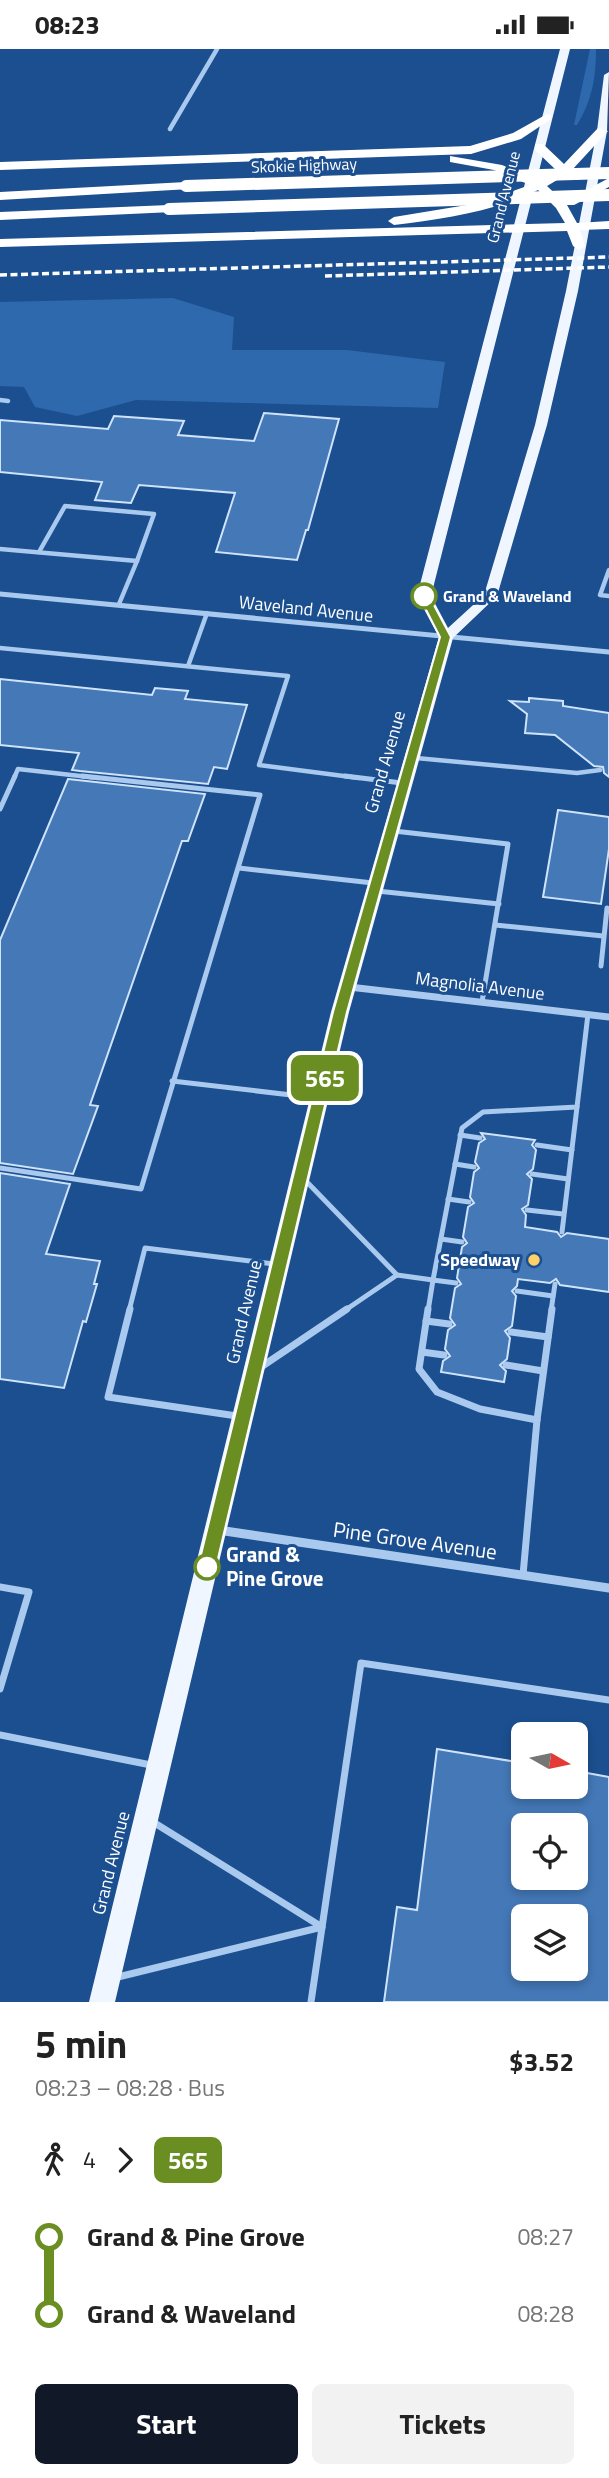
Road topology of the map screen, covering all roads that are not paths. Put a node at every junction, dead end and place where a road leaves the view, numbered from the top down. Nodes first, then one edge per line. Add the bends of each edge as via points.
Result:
1 (217, 49) edge
2 (565, 49) edge
3 (609, 75) edge
4 (547, 117) junction
5 (605, 126) edge
6 (170, 129) dead end
7 (540, 146) junction
8 (414, 154) junction
9 (0, 166) edge
10 (565, 170) junction
11 (609, 173) edge
12 (609, 182) edge
13 (534, 185) junction
14 (591, 190) junction
15 (609, 195) edge
16 (0, 196) edge
17 (563, 206) junction
18 (0, 216) edge
19 (609, 225) edge
20 (579, 227) junction
21 (521, 233) junction
22 (309, 235) junction
23 (0, 243) edge
24 (579, 246) joint
25 (0, 400) edge
26 (8, 401) dead end
27 (0, 548) edge
28 (39, 552) junction
29 (137, 561) junction
30 (609, 570) edge
31 (0, 594) edge
32 (609, 596) edge
33 (119, 604) junction
34 (207, 613) junction
35 (446, 637) junction
36 (0, 648) edge
37 (609, 652) edge
38 (188, 666) junction
39 (412, 757) junction
40 (600, 770) dead end
41 (405, 784) junction
42 (0, 809) edge
43 (391, 831) junction
44 (239, 868) junction
45 (375, 887) junction
46 (499, 904) junction
47 (607, 908) dead end
48 (495, 925) junction
49 (604, 936) junction
50 (601, 966) dead end
51 (347, 986) junction
52 (482, 1002) junction
53 (588, 1014) junction
54 (609, 1017) edge
55 (172, 1080) junction
56 (320, 1098) junction
57 (577, 1108) junction
58 (460, 1135) junction
59 (480, 1138) dead end
60 (537, 1145) dead end
61 (572, 1150) junction
62 (455, 1164) junction
63 (474, 1167) dead end
64 (0, 1168) edge
65 (532, 1174) dead end
66 (301, 1175) junction
67 (568, 1179) junction
68 (448, 1199) junction
69 (469, 1202) dead end
70 (527, 1210) dead end
71 (563, 1214) junction
72 (562, 1232) dead end
73 (441, 1239) junction
74 (463, 1242) dead end
75 (281, 1265) junction
76 (397, 1275) junction
77 (433, 1280) junction
78 (456, 1283) dead end
79 (555, 1284) dead end
80 (517, 1291) dead end
81 (553, 1296) junction
82 (426, 1321) junction
83 (449, 1324) dead end
84 (511, 1332) dead end
85 (548, 1337) junction
86 (422, 1352) junction
87 (444, 1355) dead end
88 (506, 1365) dead end
89 (255, 1371) junction
90 (543, 1371) junction
91 (245, 1417) junction
92 (537, 1420) junction
93 (216, 1529) junction
94 (523, 1575) junction
95 (0, 1587) edge
96 (609, 1588) edge
97 (0, 1689) edge
98 (609, 1700) edge
99 (0, 1735) edge
100 (159, 1766) junction
101 (147, 1819) junction
102 (322, 1927) junction
103 (105, 1991) edge
104 (311, 2002) edge

1 - 6 street
2 - 4 main road, Grand Avenue
3 - 5 main road
4 - 7 main road, Grand Avenue
4 - 8 highway via 517,136 491,145
5 - 10 highway
5 - 14 main road
7 - 10 highway
7 - 13 main road, Grand Avenue
8 - 9 highway
8 - 13 highway via 487,164
10 - 13 highway
10 - 14 highway
11 - 16 highway, Skokie Highway, bridge
12 - 14 highway
13 - 17 highway
13 - 21 main road, Grand Avenue
13 - 22 highway via 442,215
14 - 15 highway
14 - 17 highway
14 - 20 main road
15 - 18 highway, bridge
17 - 20 highway
17 - 21 highway
19 - 20 highway
20 - 21 highway
20 - 24 highway
21 - 22 highway
21 - 35 main road, Grand Avenue via 424,596
22 - 23 highway
24 - 35 main road via 541,425 490,596
25 - 26 lane
27 - 28 lane
28 - 29 lane
28 - 29 lane via 65,506 154,515
29 - 33 lane
30 - 32 lane via 600,596
31 - 33 street, Waveland Avenue
33 - 34 street, Waveland Avenue
34 - 35 street, Waveland Avenue
34 - 38 lane
35 - 37 street, Waveland Avenue
35 - 39 main road, Grand Avenue
36 - 38 lane
38 - 41 lane via 288,676 259,765
39 - 40 lane via 577,773
39 - 41 main road, Grand Avenue
41 - 43 main road, Grand Avenue
42 - 44 lane via 18,769 260,795
43 - 45 main road, Grand Avenue
43 - 46 lane via 508,844
44 - 45 lane
44 - 55 lane
45 - 46 lane
45 - 51 main road, Grand Avenue
46 - 48 lane
47 - 49 lane
48 - 49 lane
48 - 52 lane
49 - 50 lane
51 - 52 street, Magnolia Avenue
51 - 56 main road, Grand Avenue
52 - 53 street, Magnolia Avenue
53 - 54 street, Magnolia Avenue
53 - 57 lane
55 - 56 lane
55 - 64 lane via 141,1189
56 - 66 main road, Grand Avenue
57 - 58 lane via 483,1112 462,1128
57 - 61 lane
58 - 59 lane
58 - 62 lane
60 - 61 lane
61 - 67 lane
62 - 63 lane
62 - 68 lane
65 - 67 lane
66 - 75 main road, Grand Avenue
66 - 76 lane
67 - 71 lane
68 - 69 lane
68 - 73 lane
70 - 71 lane
71 - 72 lane
73 - 74 lane
73 - 77 lane
75 - 89 main road, Grand Avenue
75 - 91 lane via 145,1248 108,1397
76 - 77 lane
76 - 89 lane
77 - 78 lane
77 - 82 lane
79 - 81 lane
80 - 81 lane
81 - 85 lane
82 - 83 lane
82 - 86 lane
84 - 85 lane
85 - 90 lane
86 - 87 lane
86 - 92 lane via 419,1369 437,1392 480,1409
88 - 90 lane
89 - 91 main road, Grand Avenue
90 - 92 lane
91 - 93 main road, Grand Avenue
92 - 94 lane
93 - 94 street, Pine Grove Avenue
93 - 100 main road, Grand Avenue
94 - 96 street, Pine Grove Avenue
95 - 97 lane via 29,1592
98 - 102 lane via 361,1663
99 - 100 lane
100 - 101 main road, Grand Avenue
101 - 102 lane
101 - 103 main road, Grand Avenue
102 - 103 lane
102 - 104 lane

